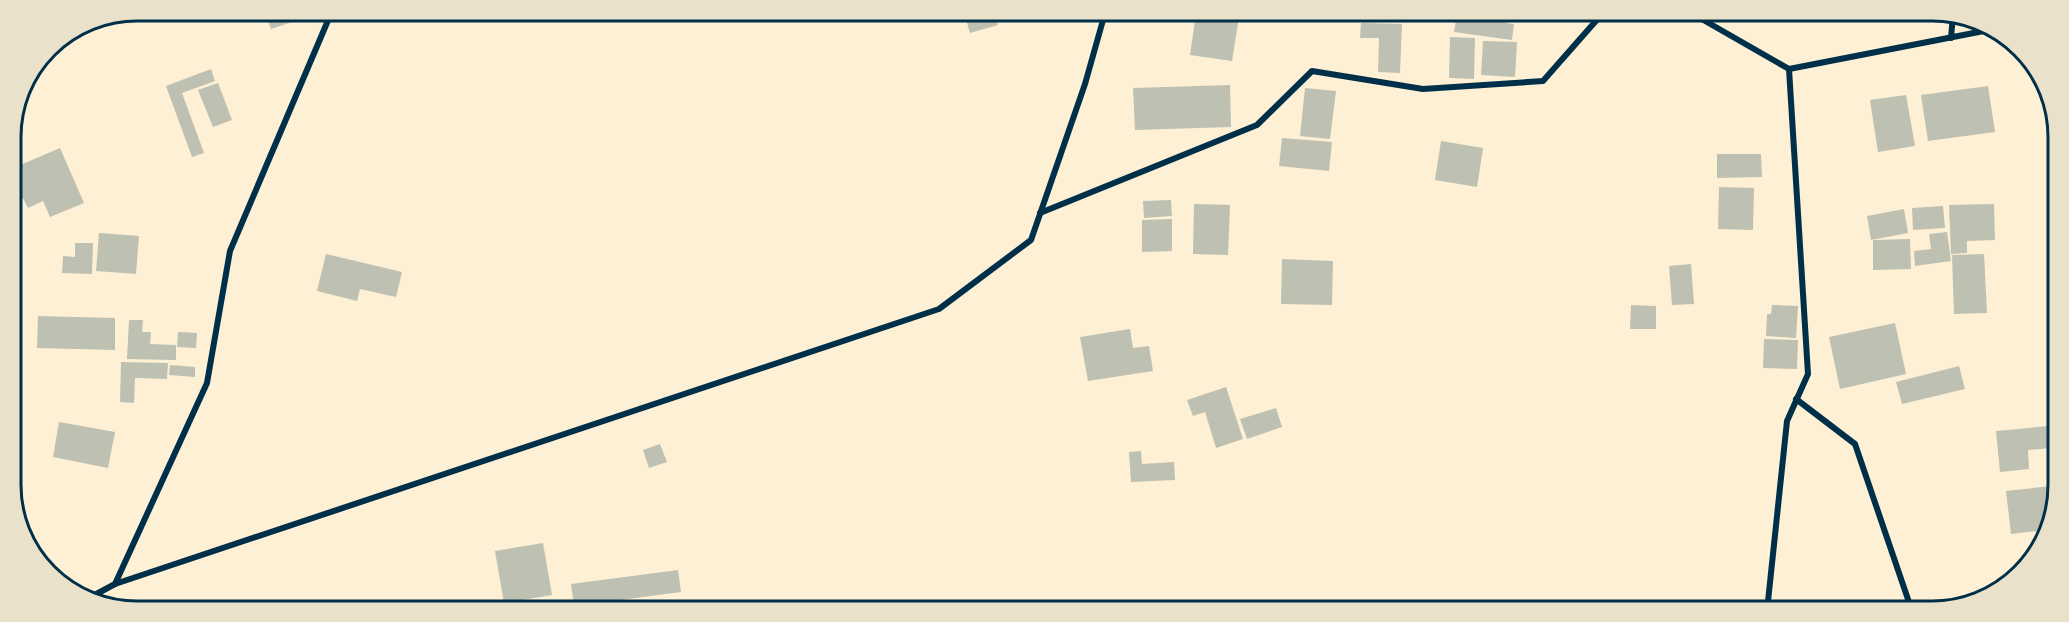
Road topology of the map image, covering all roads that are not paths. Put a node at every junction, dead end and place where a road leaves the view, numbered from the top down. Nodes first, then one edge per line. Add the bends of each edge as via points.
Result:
1 (328, 21) edge
2 (1103, 21) edge
3 (1596, 21) edge
4 (1705, 21) edge
5 (1952, 23) edge
6 (1980, 32) edge
7 (1951, 38) junction
8 (1790, 69) junction
9 (1040, 213) junction
10 (1796, 399) junction
11 (115, 584) junction
12 (97, 594) edge
13 (1768, 601) edge
14 (1909, 601) edge

1 - 11 street via 230,251 207,383
2 - 9 street
3 - 9 street via 1543,81 1423,88 1312,71 1257,125
4 - 8 street
5 - 7 street
6 - 7 street
7 - 8 street
8 - 10 street via 1808,374
9 - 11 street via 1031,240 939,309
10 - 13 street via 1787,422
10 - 14 street via 1855,444
11 - 12 street

